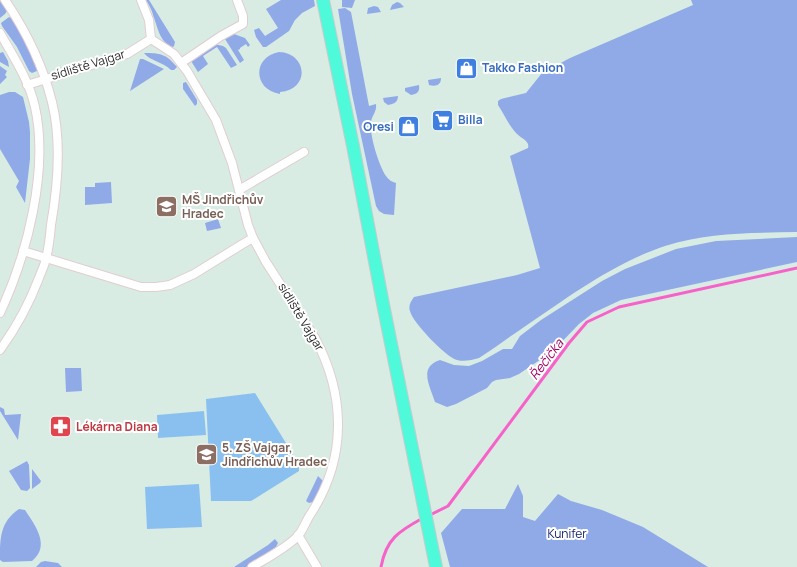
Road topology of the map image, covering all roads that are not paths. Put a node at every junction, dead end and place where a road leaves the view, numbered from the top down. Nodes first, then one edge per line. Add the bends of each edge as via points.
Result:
1 (5, 0) edge
2 (141, 0) edge
3 (238, 0) edge
4 (323, 0) edge
5 (0, 33) edge
6 (151, 39) junction
7 (181, 63) junction
8 (45, 79) junction
9 (28, 85) junction
10 (304, 152) dead end
11 (239, 190) junction
12 (253, 238) junction
13 (23, 251) junction
14 (46, 259) junction
15 (0, 313) edge
16 (0, 350) edge
17 (298, 535) junction
18 (252, 567) edge
19 (317, 567) edge
20 (436, 567) edge

1 - 8 street, sídliště Vajgar via 29,40
2 - 6 street via 149,20
3 - 7 street via 243,24
4 - 20 main road
5 - 9 street
6 - 7 street, sídliště Vajgar via 174,54
6 - 8 street, sídliště Vajgar via 127,54
7 - 11 street, sídliště Vajgar via 216,120
8 - 9 street, sídliště Vajgar
8 - 14 street, sídliště Vajgar via 57,131 58,159
9 - 13 street via 37,120 39,158 32,218
10 - 11 street
11 - 12 street, sídliště Vajgar
12 - 14 street via 194,274 170,285 156,287 141,287
12 - 17 street, sídliště Vajgar via 322,350 337,400 338,431 330,475 319,502
13 - 14 street
13 - 15 street
14 - 16 street, sídliště Vajgar via 33,294 15,329
17 - 18 street
17 - 19 street

